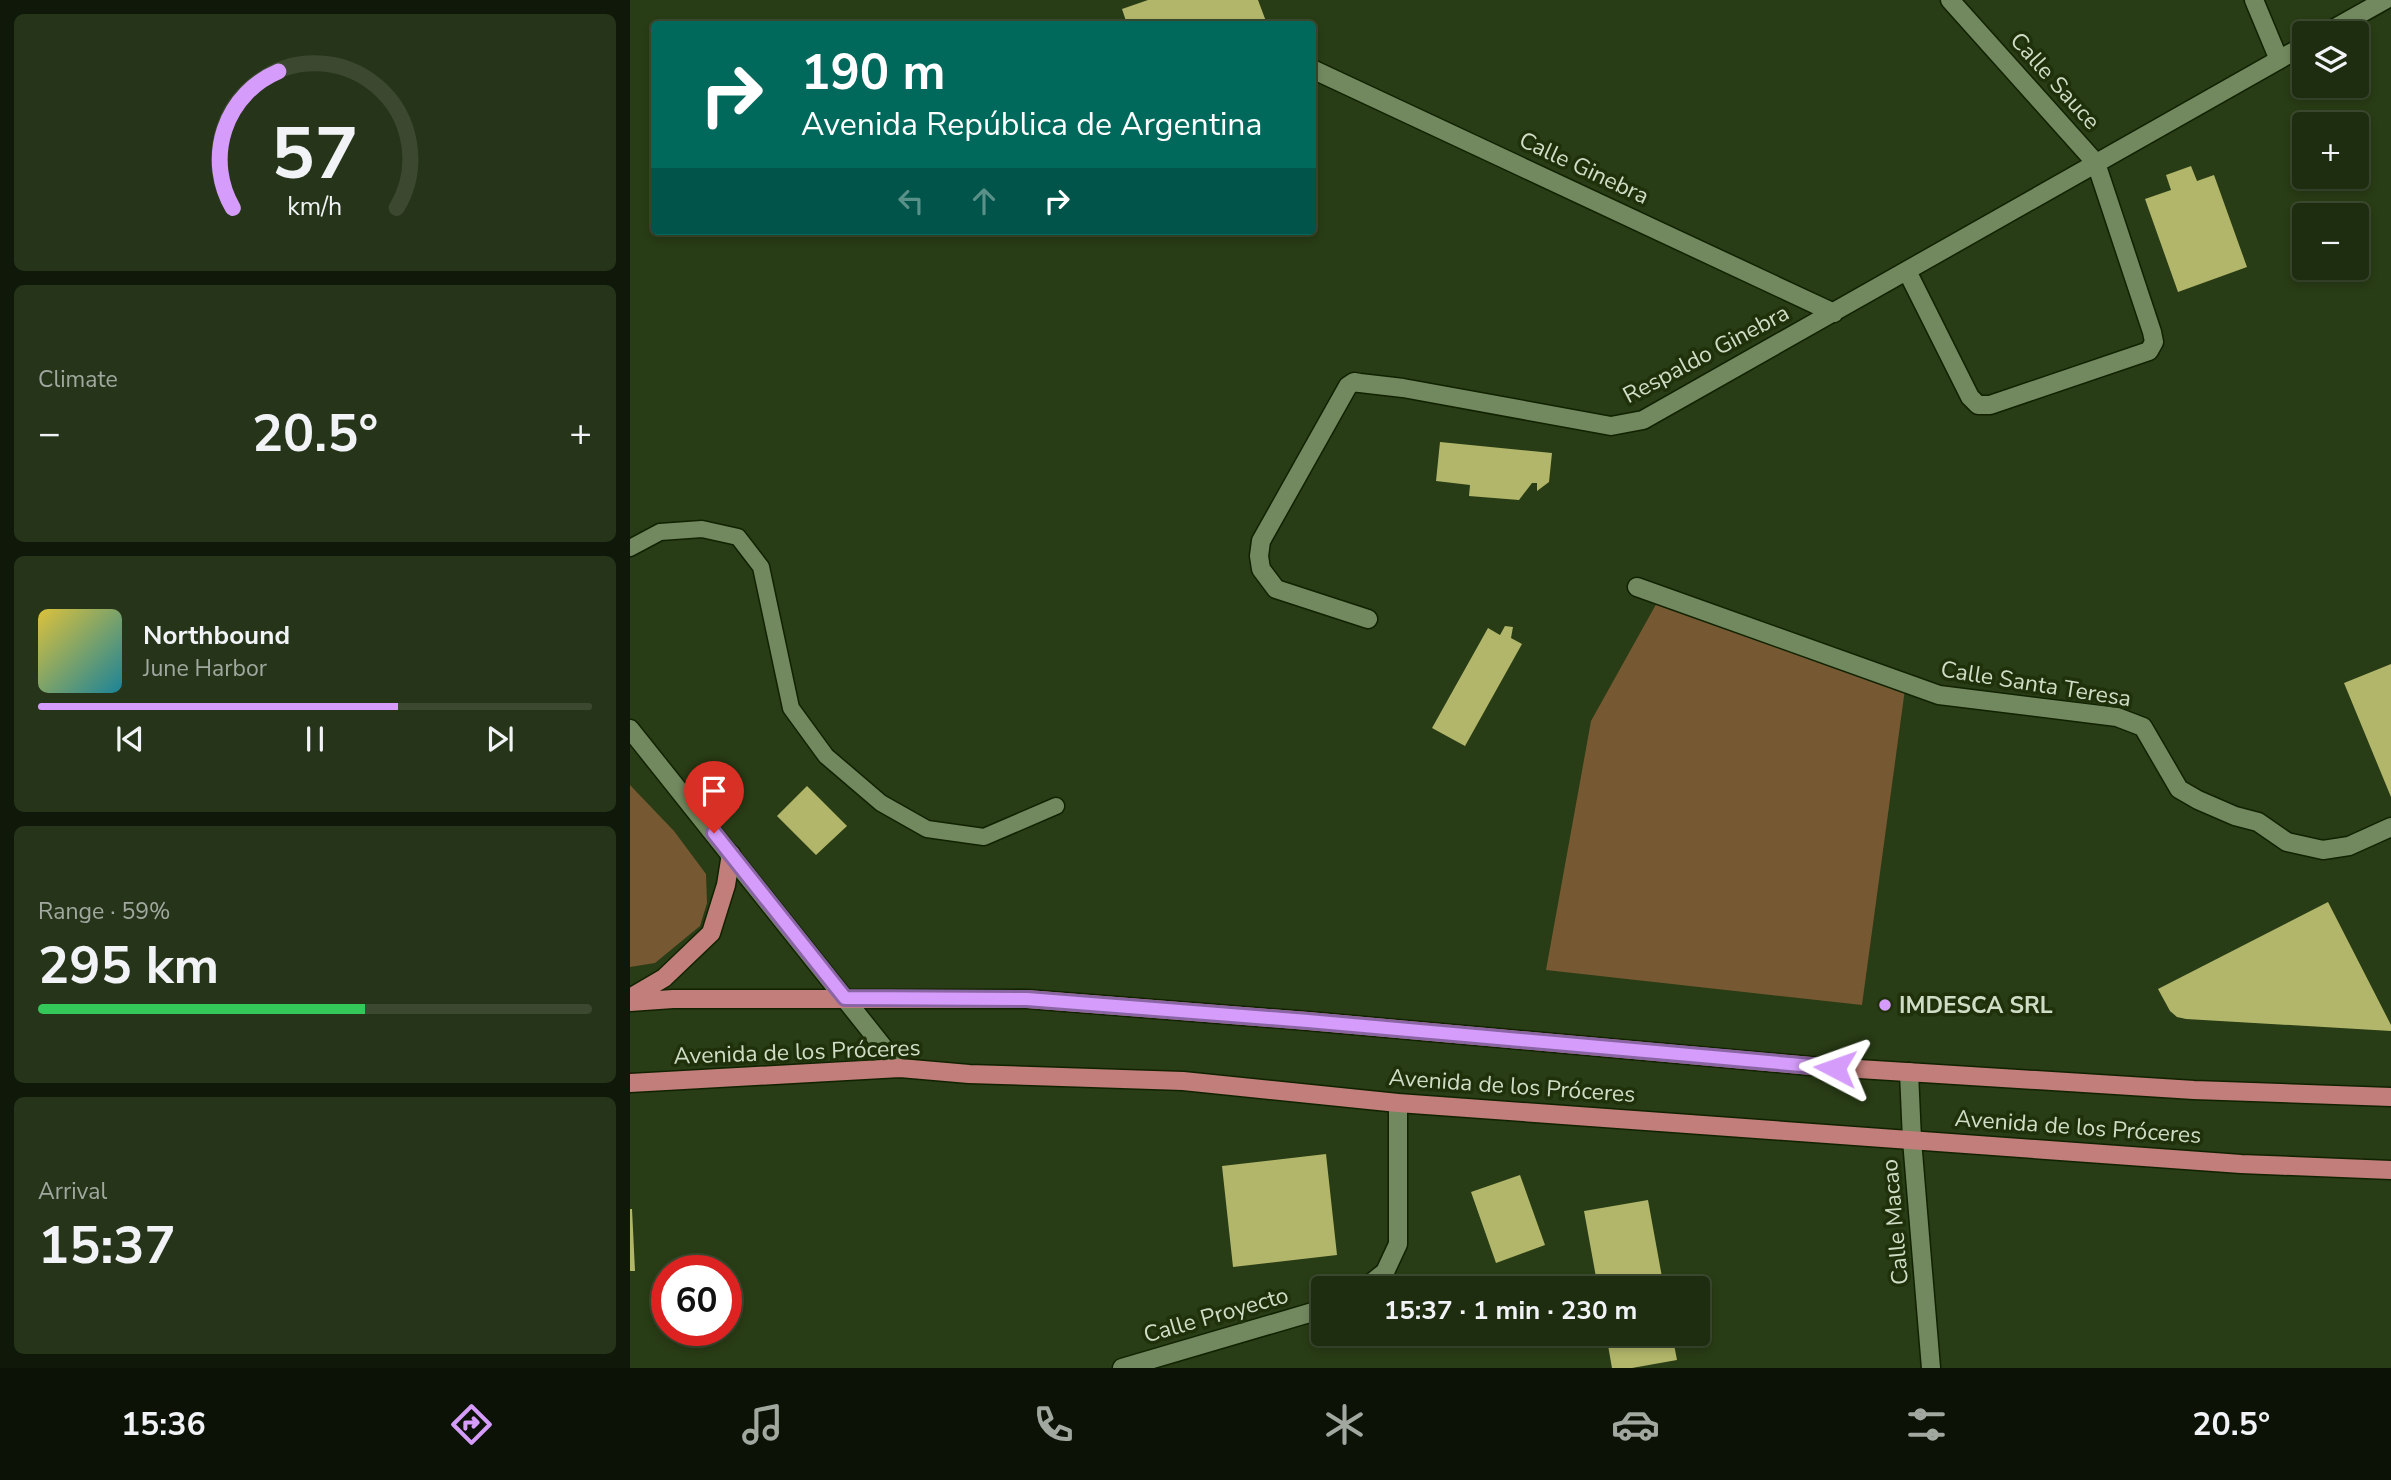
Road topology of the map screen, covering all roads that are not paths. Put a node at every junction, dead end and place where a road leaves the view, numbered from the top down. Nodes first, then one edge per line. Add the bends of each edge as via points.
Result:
1 (1950, 0) edge
2 (2254, 0) edge
3 (2385, 0) edge
4 (2347, 21) edge
5 (2292, 52) edge
6 (2279, 60) junction
7 (1316, 71) edge
8 (2096, 163) junction
9 (1907, 271) junction
10 (1834, 313) junction
11 (630, 548) edge
12 (1637, 587) dead end
13 (1368, 619) dead end
14 (630, 729) edge
15 (1056, 806) dead end
16 (2391, 827) edge
17 (731, 854) junction
18 (845, 998) junction
19 (630, 1000) edge
20 (900, 1068) junction
21 (1909, 1072) junction
22 (630, 1083) edge
23 (2391, 1097) edge
24 (1398, 1103) junction
25 (1912, 1140) junction
26 (2391, 1170) edge
27 (1380, 1276) edge
28 (1311, 1313) edge
29 (1122, 1368) edge
30 (1931, 1368) edge

1 - 8 street, Calle Sauce
2 - 6 street
3 - 4 street
5 - 6 street, Respaldo Ginebra
6 - 8 street, Respaldo Ginebra
7 - 10 street, Calle Ginebra
8 - 9 street, Respaldo Ginebra
8 - 9 street via 2152,332 2154,342 2149,351 1990,405 1978,405
9 - 10 street, Respaldo Ginebra
10 - 13 street, Respaldo Ginebra via 1665,409 1626,425 1354,382 1261,541 1259,556 1261,569 1276,589
11 - 15 lane via 660,532 702,529 738,537 761,567 791,708 826,757 881,803 927,829 984,837
12 - 16 street, Calle Santa Teresa via 1939,695 2126,720 2143,727 2179,789 2258,822 2287,842 2323,850 2349,846
14 - 17 street
17 - 18 street
17 - 19 main road via 711,933 664,978
18 - 19 main road, Avenida de los Próceres
18 - 20 street
18 - 21 main road, Avenida de los Próceres via 1027,999
20 - 22 main road, Avenida de los Próceres
20 - 24 main road, Avenida de los Próceres via 1184,1081
21 - 23 main road, Avenida de los Próceres
21 - 25 street, Calle Macao
24 - 25 main road, Avenida de los Próceres
24 - 27 street via 1398,1244
25 - 26 main road, Avenida de los Próceres
25 - 30 street, Calle Macao
28 - 29 street, Calle Proyecto

